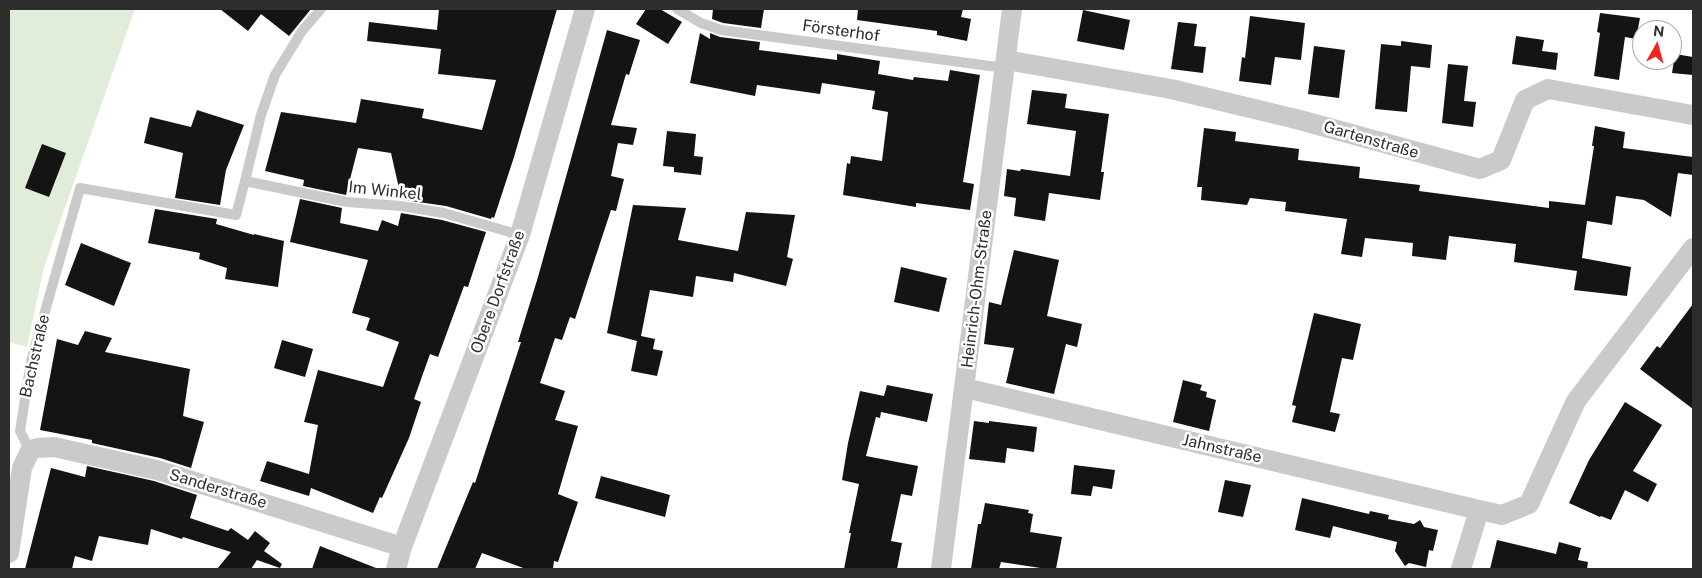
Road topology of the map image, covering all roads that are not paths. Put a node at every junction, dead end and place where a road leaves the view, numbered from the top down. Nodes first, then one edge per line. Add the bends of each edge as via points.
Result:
1 (321, 9) edge
2 (585, 9) edge
3 (677, 9) edge
4 (1012, 9) edge
5 (1005, 64) junction
6 (1693, 115) edge
7 (245, 181) junction
8 (520, 235) junction
9 (1693, 248) edge
10 (965, 388) junction
11 (30, 451) junction
12 (1479, 510) junction
13 (402, 547) junction
14 (9, 553) edge
15 (396, 569) edge
16 (941, 569) edge
17 (1461, 569) edge

1 - 7 lane via 302,31 275,75 261,114
2 - 8 street, Obere Dorfstraße
3 - 5 lane, Försterhof via 721,30
4 - 5 street, Heinrich-Ohm-Straße
5 - 6 street, Gartenstraße via 1171,89 1480,169 1501,160 1525,100 1548,89
5 - 10 street, Heinrich-Ohm-Straße
7 - 8 lane, Im Winkel via 347,202 444,213
7 - 11 lane, Bachstraße via 236,215 80,188 30,361 20,431
8 - 13 street, Obere Dorfstraße
9 - 12 street via 1576,402 1529,504 1502,515
10 - 12 street, Jahnstraße
10 - 16 street, Heinrich-Ohm-Straße
11 - 13 street, Sanderstraße via 54,448 157,470
11 - 14 street via 22,468
12 - 17 street
13 - 15 street, Obere Dorfstraße

